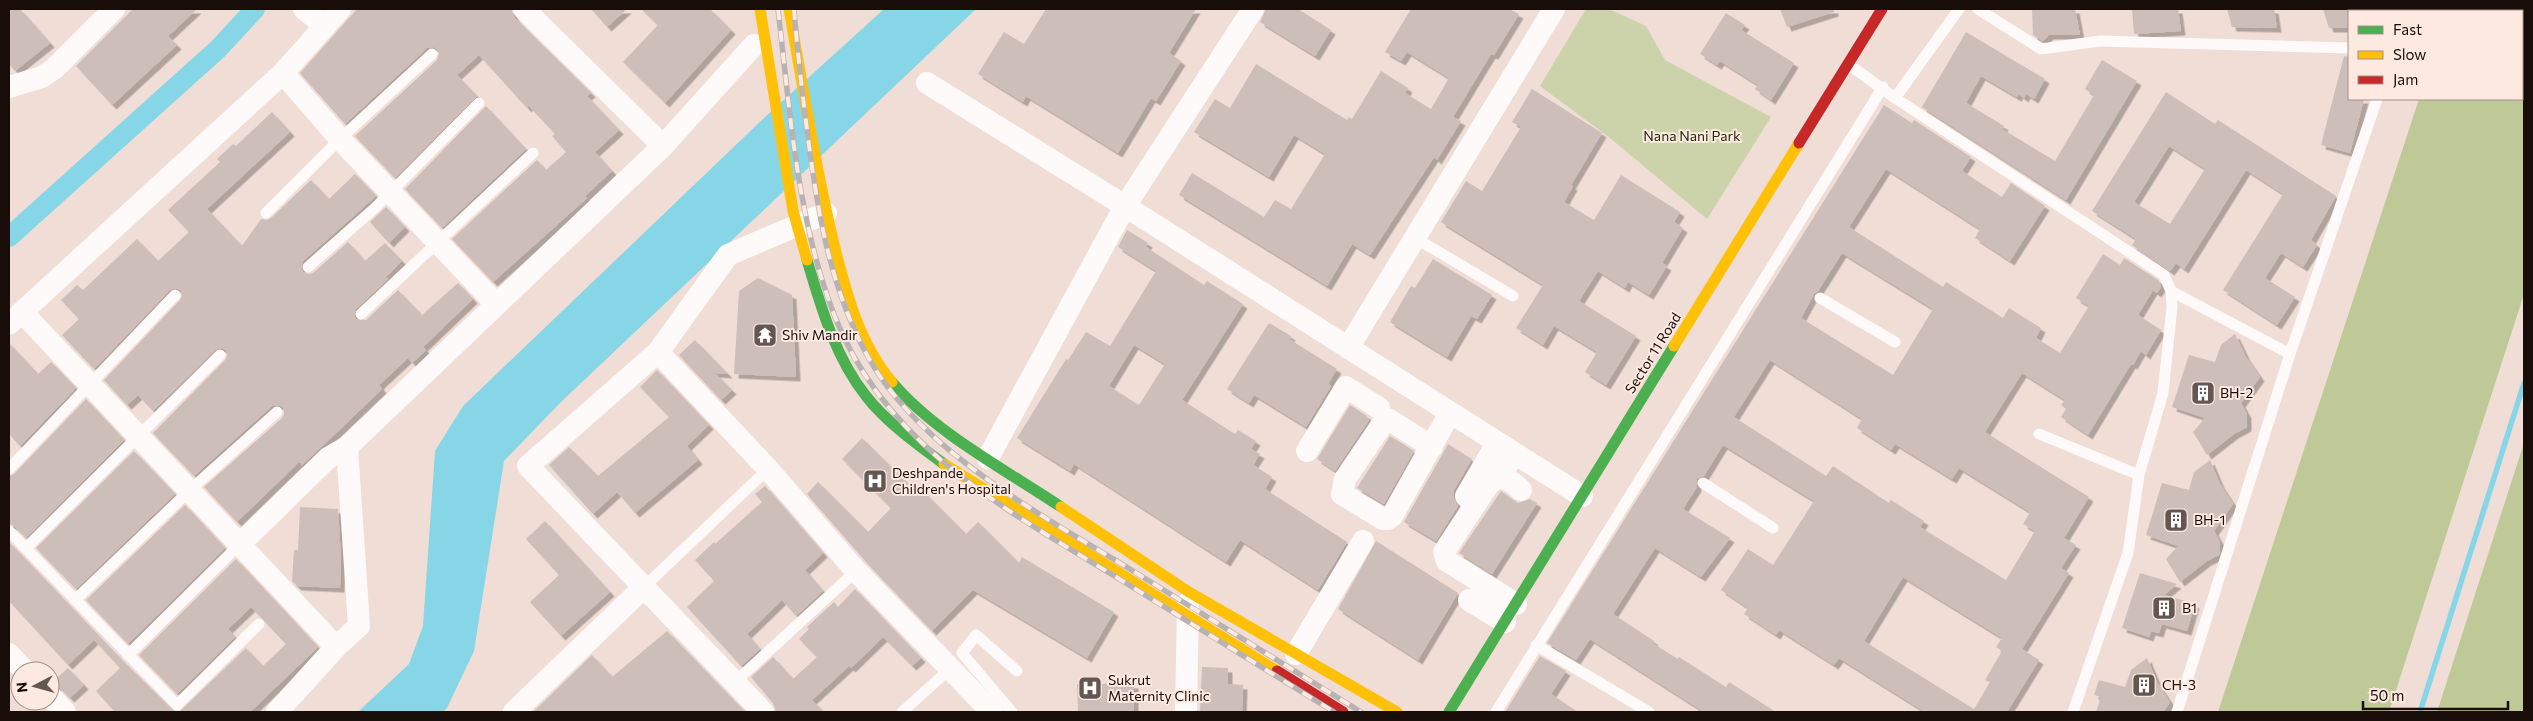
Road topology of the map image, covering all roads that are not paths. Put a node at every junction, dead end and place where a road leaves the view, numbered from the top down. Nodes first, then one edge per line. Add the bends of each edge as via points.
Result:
1 (114, 9) edge
2 (304, 9) edge
3 (340, 9) edge
4 (524, 9) edge
5 (760, 9) edge
6 (789, 9) edge
7 (1253, 9) edge
8 (1554, 9) edge
9 (1882, 9) edge
10 (1959, 9) edge
11 (1978, 9) edge
12 (325, 26) junction
13 (759, 42) junction
14 (2348, 48) edge
15 (432, 54) dead end
16 (1848, 64) junction
17 (282, 73) junction
18 (927, 83) dead end
19 (9, 87) edge
20 (1883, 87) junction
21 (1895, 98) junction
22 (2377, 100) edge
23 (480, 103) dead end
24 (340, 139) junction
25 (663, 146) junction
26 (534, 153) dead end
27 (391, 192) junction
28 (1125, 206) junction
29 (825, 209) junction
30 (266, 213) dead end
31 (795, 218) junction
32 (1415, 238) junction
33 (438, 243) junction
34 (308, 267) dead end
35 (2171, 291) junction
36 (175, 295) dead end
37 (1513, 296) dead end
38 (1820, 298) dead end
39 (496, 304) junction
40 (361, 314) dead end
41 (15, 318) edge
42 (1895, 342) dead end
43 (1348, 348) junction
44 (658, 352) junction
45 (220, 354) dead end
46 (2290, 354) junction
47 (1396, 378) junction
48 (90, 384) junction
49 (1379, 408) junction
50 (277, 412) dead end
51 (1454, 415) junction
52 (2039, 434) dead end
53 (139, 436) junction
54 (347, 447) junction
55 (1432, 447) dead end
56 (1505, 449) junction
57 (1307, 451) dead end
58 (988, 458) junction
59 (9, 469) edge
60 (768, 469) junction
61 (1339, 475) dead end
62 (1499, 476) junction
63 (2139, 476) junction
64 (1703, 483) dead end
65 (190, 490) junction
66 (1521, 490) dead end
67 (1582, 496) junction
68 (1398, 518) dead end
69 (1773, 528) dead end
70 (9, 531) edge
71 (1442, 537) dead end
72 (1363, 541) dead end
73 (240, 544) junction
74 (26, 548) junction
75 (856, 571) junction
76 (644, 587) junction
77 (1189, 592) junction
78 (76, 600) junction
79 (1469, 600) dead end
80 (1511, 613) junction
81 (1188, 617) junction
82 (259, 624) dead end
83 (1536, 645) junction
84 (336, 647) junction
85 (1296, 654) junction
86 (128, 655) junction
87 (951, 668) junction
88 (1017, 671) dead end
89 (735, 682) junction
90 (277, 712) edge
91 (514, 712) edge
92 (763, 712) edge
93 (902, 712) edge
94 (992, 712) edge
95 (1012, 712) edge
96 (1186, 712) edge
97 (1343, 712) edge
98 (1397, 712) edge
99 (1449, 712) edge
100 (1496, 712) edge
101 (1650, 712) edge
102 (2073, 712) edge
103 (2178, 712) edge

1 - 19 street via 55,68 42,77
2 - 12 street
3 - 12 street
4 - 25 street
5 - 13 main road
6 - 29 main road
7 - 28 street
8 - 32 street
9 - 16 main road, Sector 11 Road
10 - 21 lane
11 - 14 lane via 2041,49 2100,41
12 - 17 street
13 - 25 street
13 - 31 main road via 768,66
15 - 24 lane
16 - 20 lane
16 - 67 main road, Sector 11 Road
17 - 24 street
17 - 41 street
18 - 28 street
20 - 21 lane
20 - 83 lane via 1772,271
21 - 35 lane via 2164,275
22 - 46 lane
23 - 27 lane
24 - 27 street
24 - 30 lane
25 - 39 street
26 - 33 lane
27 - 33 street
27 - 34 lane
28 - 43 street
28 - 58 street
29 - 31 street
29 - 58 main road via 851,303 876,360 889,379 930,417
31 - 44 street via 728,255
31 - 81 main road via 839,352 867,398 946,466
32 - 37 lane
32 - 43 street
33 - 39 street
33 - 40 lane
35 - 46 lane
35 - 63 lane via 2163,392
36 - 48 lane
38 - 42 lane
39 - 54 street
41 - 48 street
43 - 47 street
44 - 60 street
44 - 76 street via 528,466
45 - 53 lane
46 - 103 lane
47 - 49 street
47 - 51 street
48 - 53 street
48 - 59 lane
49 - 57 street via 1346,387
49 - 61 street
50 - 65 lane
51 - 55 street
51 - 56 street
51 - 68 street
52 - 63 lane
53 - 65 street
53 - 74 lane
54 - 73 street via 328,458
54 - 84 street via 359,626
56 - 62 street
56 - 67 street
56 - 71 street
58 - 77 main road
60 - 75 street
60 - 76 lane
62 - 66 street
62 - 80 street via 1488,485 1444,552 1444,557
63 - 102 lane via 2128,553
64 - 69 lane
65 - 73 street
65 - 78 lane
67 - 80 main road, Sector 11 Road
70 - 74 lane
72 - 85 street
73 - 84 street
73 - 86 lane
74 - 78 lane
75 - 87 street
75 - 89 lane
76 - 89 street
76 - 91 street
77 - 81 street
77 - 85 main road
78 - 86 lane
79 - 80 street
80 - 99 main road, Sector 11 Road
81 - 96 street
81 - 97 main road
82 - 86 lane via 177,705
83 - 100 lane
83 - 101 lane
84 - 90 street
85 - 98 main road
87 - 93 lane
87 - 94 street
88 - 95 lane via 976,635 962,653
89 - 92 street

